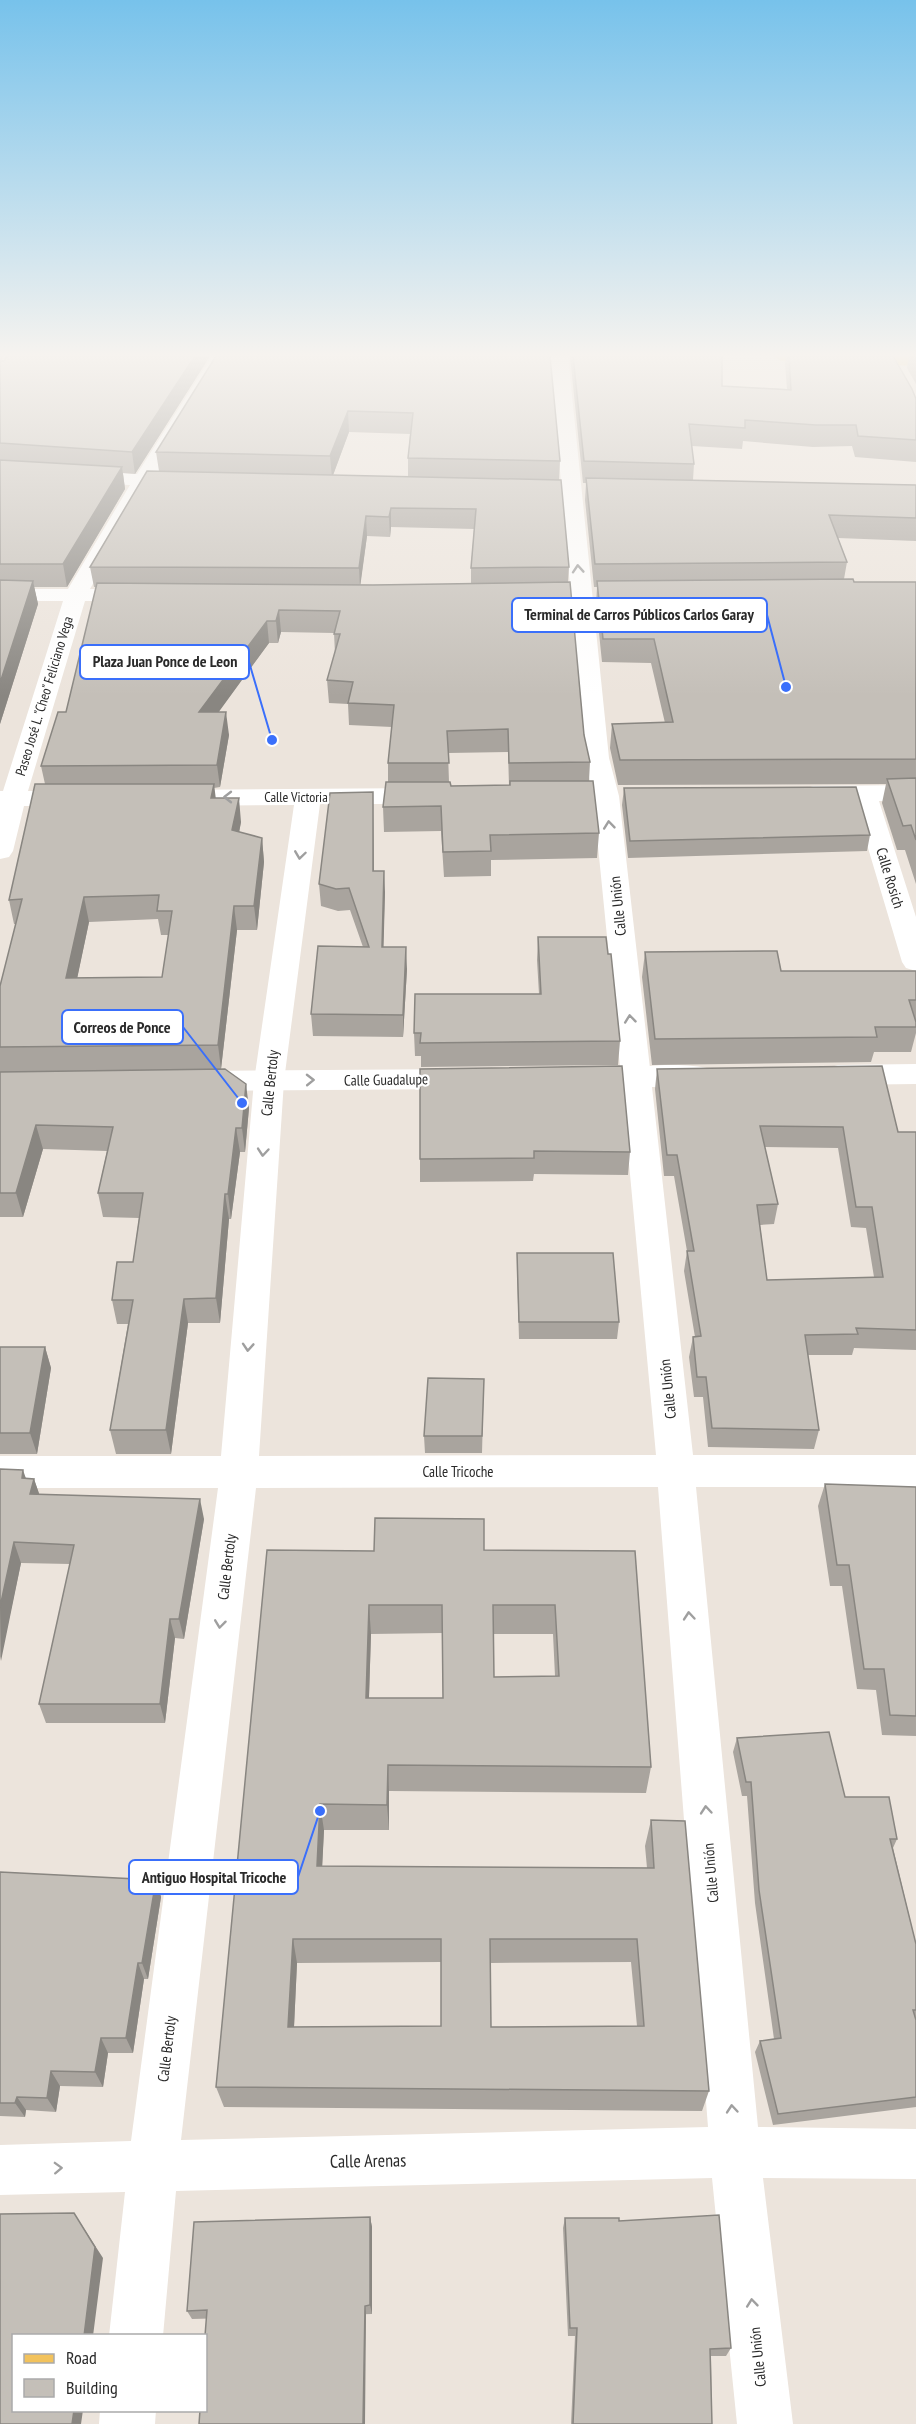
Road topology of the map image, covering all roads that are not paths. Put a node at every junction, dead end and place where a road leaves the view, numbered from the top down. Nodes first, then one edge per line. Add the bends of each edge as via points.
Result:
1 (150, 469) edge
2 (580, 469) edge
3 (0, 473) edge
4 (142, 482) junction
5 (202, 483) edge
6 (548, 490) edge
7 (584, 490) junction
8 (76, 594) junction
9 (0, 595) edge
10 (159, 595) edge
11 (864, 793) junction
12 (916, 793) edge
13 (794, 794) edge
14 (457, 796) edge
15 (308, 797) junction
16 (96, 798) edge
17 (143, 798) edge
18 (7, 799) edge
19 (0, 851) edge
20 (916, 962) edge
21 (916, 1074) edge
22 (811, 1075) edge
23 (729, 1076) edge
24 (636, 1077) junction
25 (494, 1078) edge
26 (553, 1078) edge
27 (269, 1081) junction
28 (175, 1082) edge
29 (676, 1471) junction
30 (916, 1471) edge
31 (0, 1472) edge
32 (239, 1472) junction
33 (735, 2152) junction
34 (916, 2154) edge
35 (153, 2165) junction
36 (0, 2170) edge
37 (136, 2334) edge
38 (765, 2424) edge

1 - 4 street, Paseo José L. "Cheo" Feliciano Vega
2 - 7 street, Calle Unión
3 - 4 street
4 - 5 street
4 - 8 street, Paseo José L. "Cheo" Feliciano Vega
6 - 7 street
24 -> 7 street, Calle Unión via 580,596
8 - 9 street
8 - 10 street
8 - 18 street, Paseo José L. "Cheo" Feliciano Vega
11 - 12 street
11 - 13 street
11 - 20 street, Calle Rosich
14 - 15 street, Calle Victoria
15 -> 17 street, Calle Victoria
15 -> 27 street, Calle Bertoly
16 - 18 street
18 - 19 street, Paseo José L. "Cheo" Feliciano Vega
21 - 22 street
23 - 24 street
24 - 26 street
24 - 29 street, Calle Unión
27 -> 25 street, Calle Guadalupe
27 - 28 street, Calle Guadalupe
27 -> 32 street, Calle Bertoly
29 - 30 street, Calle Tricoche
29 - 32 street, Calle Tricoche
33 -> 29 street, Calle Unión
31 - 32 street, Calle Tricoche
32 -> 35 street, Calle Bertoly
33 - 34 street, Calle Arenas
33 - 35 street, Calle Arenas
38 -> 33 street, Calle Unión
36 -> 35 street, Calle Arenas
35 - 37 street, Calle Bertoly

